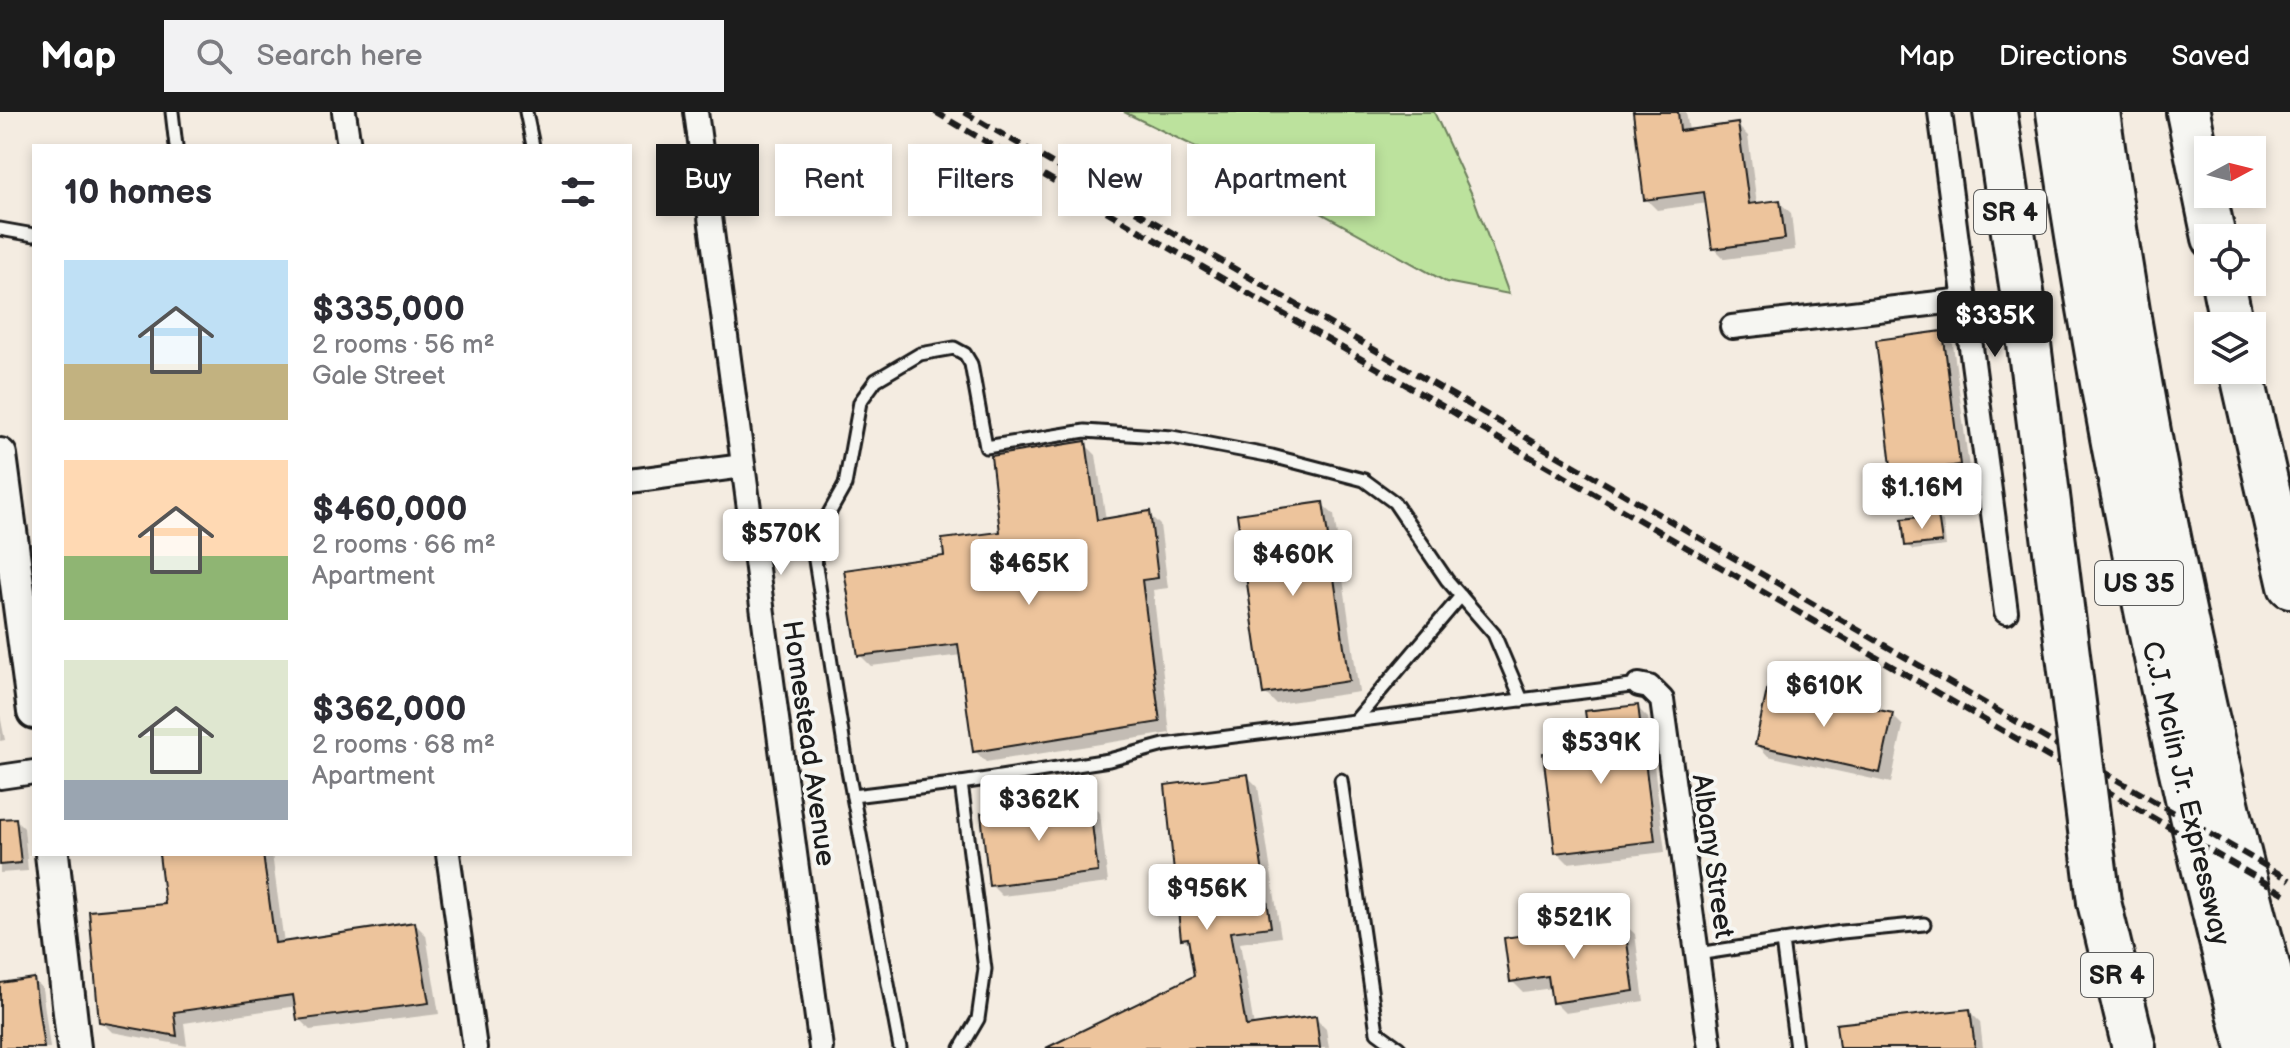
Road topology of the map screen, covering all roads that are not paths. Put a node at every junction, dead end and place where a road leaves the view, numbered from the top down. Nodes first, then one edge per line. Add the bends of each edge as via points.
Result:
1 (172, 112) edge
2 (344, 112) edge
3 (526, 112) edge
4 (696, 112) edge
5 (1940, 112) edge
6 (1995, 112) edge
7 (2058, 112) edge
8 (2098, 112) edge
9 (2188, 112) edge
10 (176, 144) edge
11 (349, 144) edge
12 (533, 144) edge
13 (2211, 224) edge
14 (0, 229) edge
15 (32, 235) edge
16 (1964, 300) junction
17 (1732, 327) dead end
18 (2244, 384) edge
19 (0, 455) edge
20 (743, 466) junction
21 (632, 481) edge
22 (25, 575) edge
23 (2290, 586) edge
24 (1461, 596) junction
25 (2006, 612) dead end
26 (32, 682) edge
27 (1639, 685) joint
28 (1522, 700) junction
29 (1355, 721) junction
30 (32, 772) edge
31 (0, 777) edge
32 (1341, 780) dead end
33 (961, 783) junction
34 (853, 796) junction
35 (52, 856) edge
36 (448, 856) edge
37 (2099, 902) junction
38 (1924, 924) dead end
39 (1782, 941) junction
40 (1697, 954) junction
41 (2290, 1047) edge
42 (74, 1048) edge
43 (475, 1048) edge
44 (821, 1048) edge
45 (900, 1048) edge
46 (961, 1048) edge
47 (1399, 1048) edge
48 (1710, 1048) edge
49 (1796, 1048) edge
50 (2115, 1048) edge
51 (2134, 1048) edge
52 (2248, 1048) edge

1 - 10 lane
2 - 11 street
3 - 12 lane
4 - 20 street, Homestead Avenue
5 - 16 street
6 - 37 highway, SR 4, bridge
7 - 52 highway, C.J. Mclin Jr. Expressway / US 35 via 2082,278 2145,614
8 - 41 highway, C.J. Mclin Jr. Expressway / US 35 via 2138,365 2185,607 2216,757
9 - 13 highway
14 - 15 lane
16 - 17 street
16 - 25 street
18 - 23 highway
19 - 22 street
20 - 21 street
20 - 44 street, Homestead Avenue
22 - 26 street
24 - 28 lane via 1494,634
24 - 29 lane
24 - 34 lane via 1394,502 1364,480 1172,437 1085,431 986,447 965,354 954,348 920,354 876,380 860,402 845,485 814,554
27 - 28 lane
27 - 40 street, Albany Street via 1662,700
28 - 29 lane
29 - 33 lane via 1164,745 1109,760
30 - 31 street
32 - 47 lane via 1377,1032
33 - 34 lane
33 - 46 lane via 985,969 978,1019
34 - 45 lane
35 - 42 street
36 - 43 street
37 - 50 highway
37 - 51 highway, SR 4
38 - 39 lane
39 - 40 lane
39 - 49 lane
40 - 48 street, Albany Street

